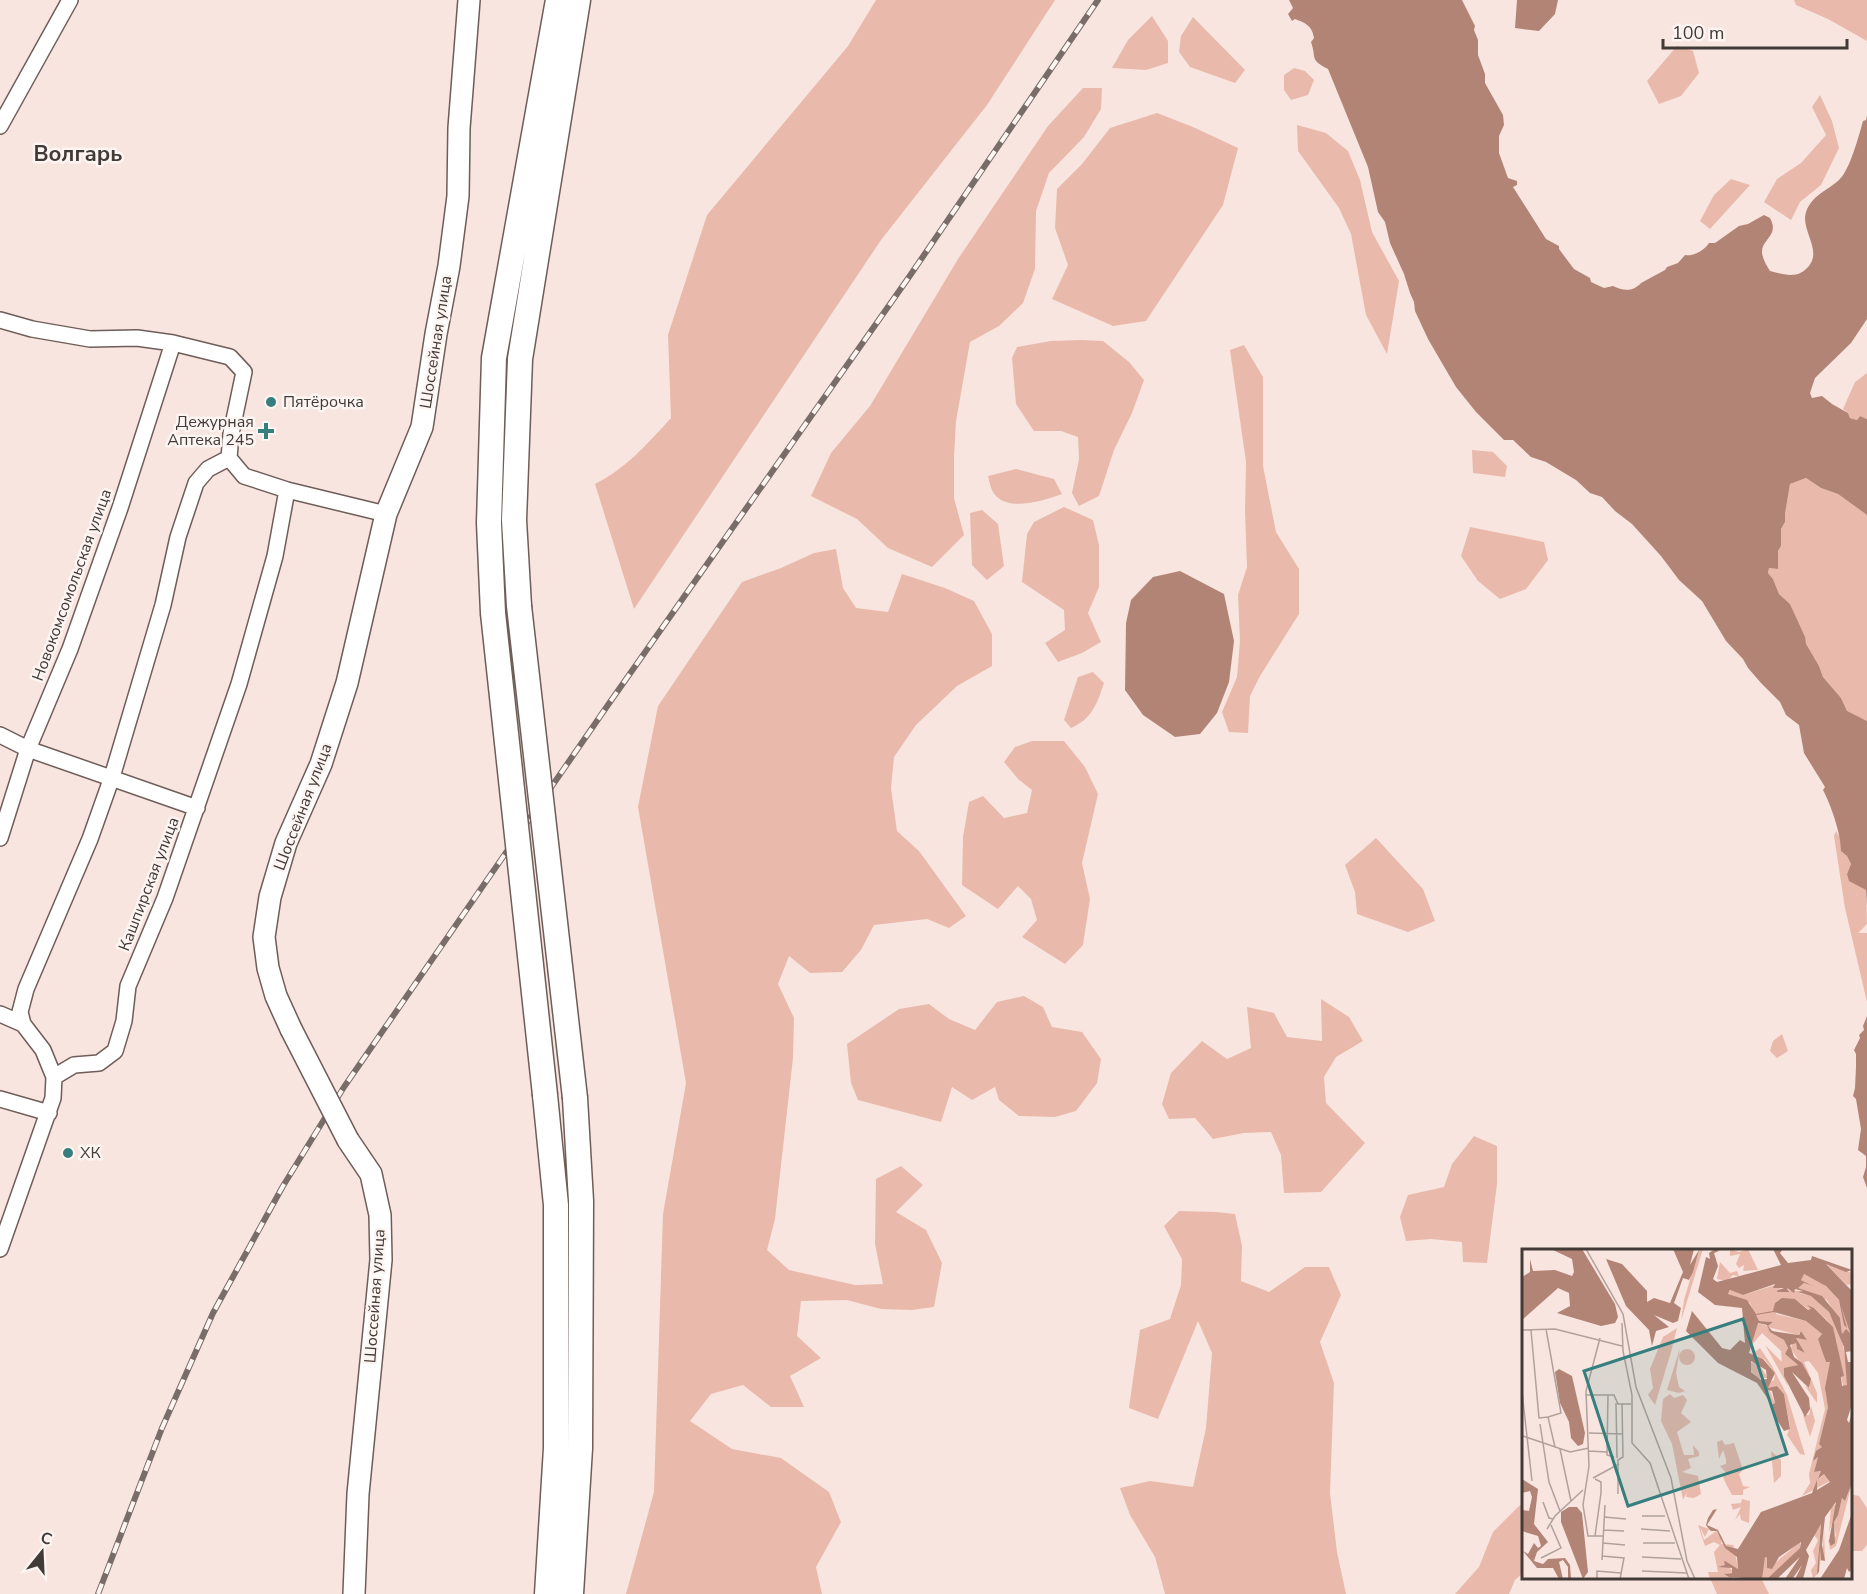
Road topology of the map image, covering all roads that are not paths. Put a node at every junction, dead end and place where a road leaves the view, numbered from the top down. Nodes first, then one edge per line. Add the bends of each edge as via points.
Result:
1 (70, 0) edge
2 (558, 0) edge
3 (578, 0) edge
4 (469, 3) edge
5 (0, 126) edge
6 (0, 320) edge
7 (173, 343) junction
8 (229, 458) junction
9 (287, 490) junction
10 (386, 514) junction
11 (0, 735) edge
12 (28, 749) junction
13 (112, 777) junction
14 (197, 808) junction
15 (0, 838) edge
16 (0, 1014) edge
17 (23, 1024) junction
18 (54, 1077) junction
19 (0, 1099) edge
20 (49, 1113) junction
21 (0, 1249) edge
22 (354, 1594) edge
23 (547, 1594) edge
24 (571, 1594) edge

1 - 5 street
2 - 23 main road, bridge via 494,358 489,523 493,613 556,1205 556,1448
3 - 24 main road, bridge via 520,359 514,520 519,606 575,1098 581,1201 580,1448
4 - 10 main road, Шоссейная улица via 458,196 449,266 422,427
6 - 7 street via 90,339 136,338
7 - 8 street via 230,357 244,372
7 - 12 street, Новокомсомольская улица via 70,649
8 - 9 street via 244,476
8 - 13 street via 208,469 196,483
9 - 10 street
9 - 14 street, Кашпирская улица via 275,556 240,684
10 - 22 main road, Шоссейная улица, bridge via 347,683 321,764 286,843 270,897 264,937 276,996 348,1140 371,1174 380,1215 381,1260 358,1494
11 - 12 street
12 - 13 street
12 - 15 street, Новокомсомольская улица
13 - 14 street
13 - 17 street via 26,989 20,1012
14 - 18 street, Кашпирская улица via 128,986 116,1051 99,1063 74,1065
16 - 17 street
17 - 18 street via 43,1050
18 - 20 street
19 - 20 street
20 - 21 street

